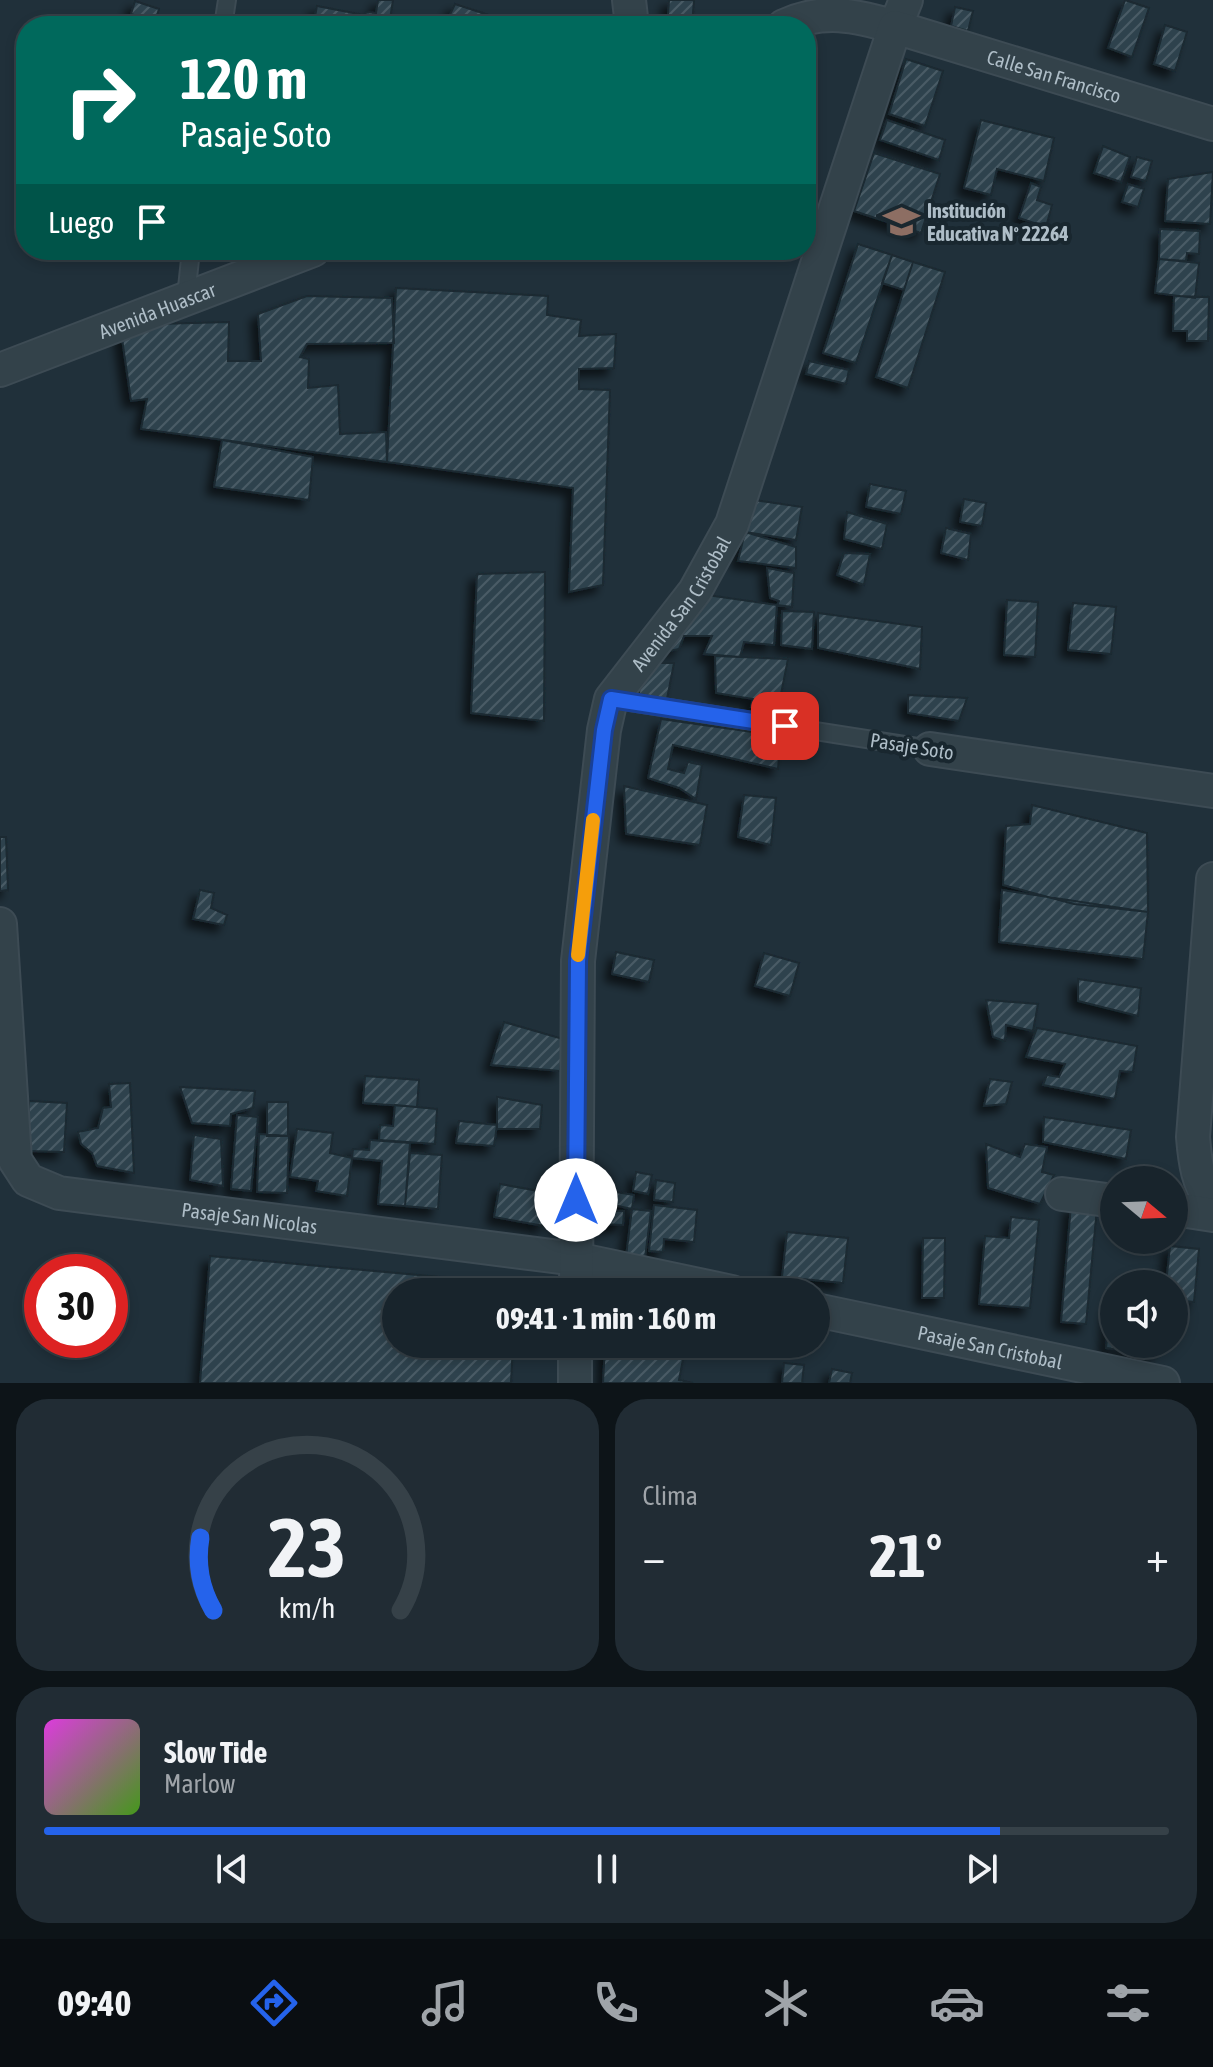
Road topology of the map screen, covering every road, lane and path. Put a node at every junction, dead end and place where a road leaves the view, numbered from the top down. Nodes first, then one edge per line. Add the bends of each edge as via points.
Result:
1 (901, 13) edge
2 (812, 16) edge
3 (1213, 124) edge
4 (190, 260) edge
5 (286, 260) edge
6 (186, 297) junction
7 (0, 370) edge
8 (611, 699) junction
9 (930, 749) joint
10 (1213, 791) edge
11 (1213, 879) edge
12 (0, 924) edge
13 (4, 1080) edge
14 (1062, 1194) dead end
15 (1100, 1199) edge
16 (1213, 1205) edge
17 (1188, 1211) edge
18 (1213, 1215) edge
19 (576, 1259) junction
20 (576, 1278) edge
21 (666, 1278) edge
22 (830, 1313) edge
23 (575, 1358) edge
24 (575, 1383) edge
25 (1163, 1383) edge

1 - 2 street
1 - 3 street, Calle San Francisco
1 - 8 street, Avenida San Cristobal via 732,524 695,591
4 - 6 lane
5 - 6 street, Avenida Huascar
6 - 7 street, Avenida Huascar
8 - 9 lane, Pasaje Soto
8 - 19 street, Avenida San Cristobal via 578,961
9 - 10 street, Pasaje Soto
11 - 16 street via 1193,1137 1196,1169
12 - 13 street, Pasaje San Nicolas
13 - 19 street, Pasaje San Nicolas via 15,1160 28,1180 59,1193
14 - 15 street
17 - 18 street
19 - 20 street, Avenida San Cristobal
19 - 21 street
22 - 25 street, Pasaje San Cristobal
23 - 24 street

